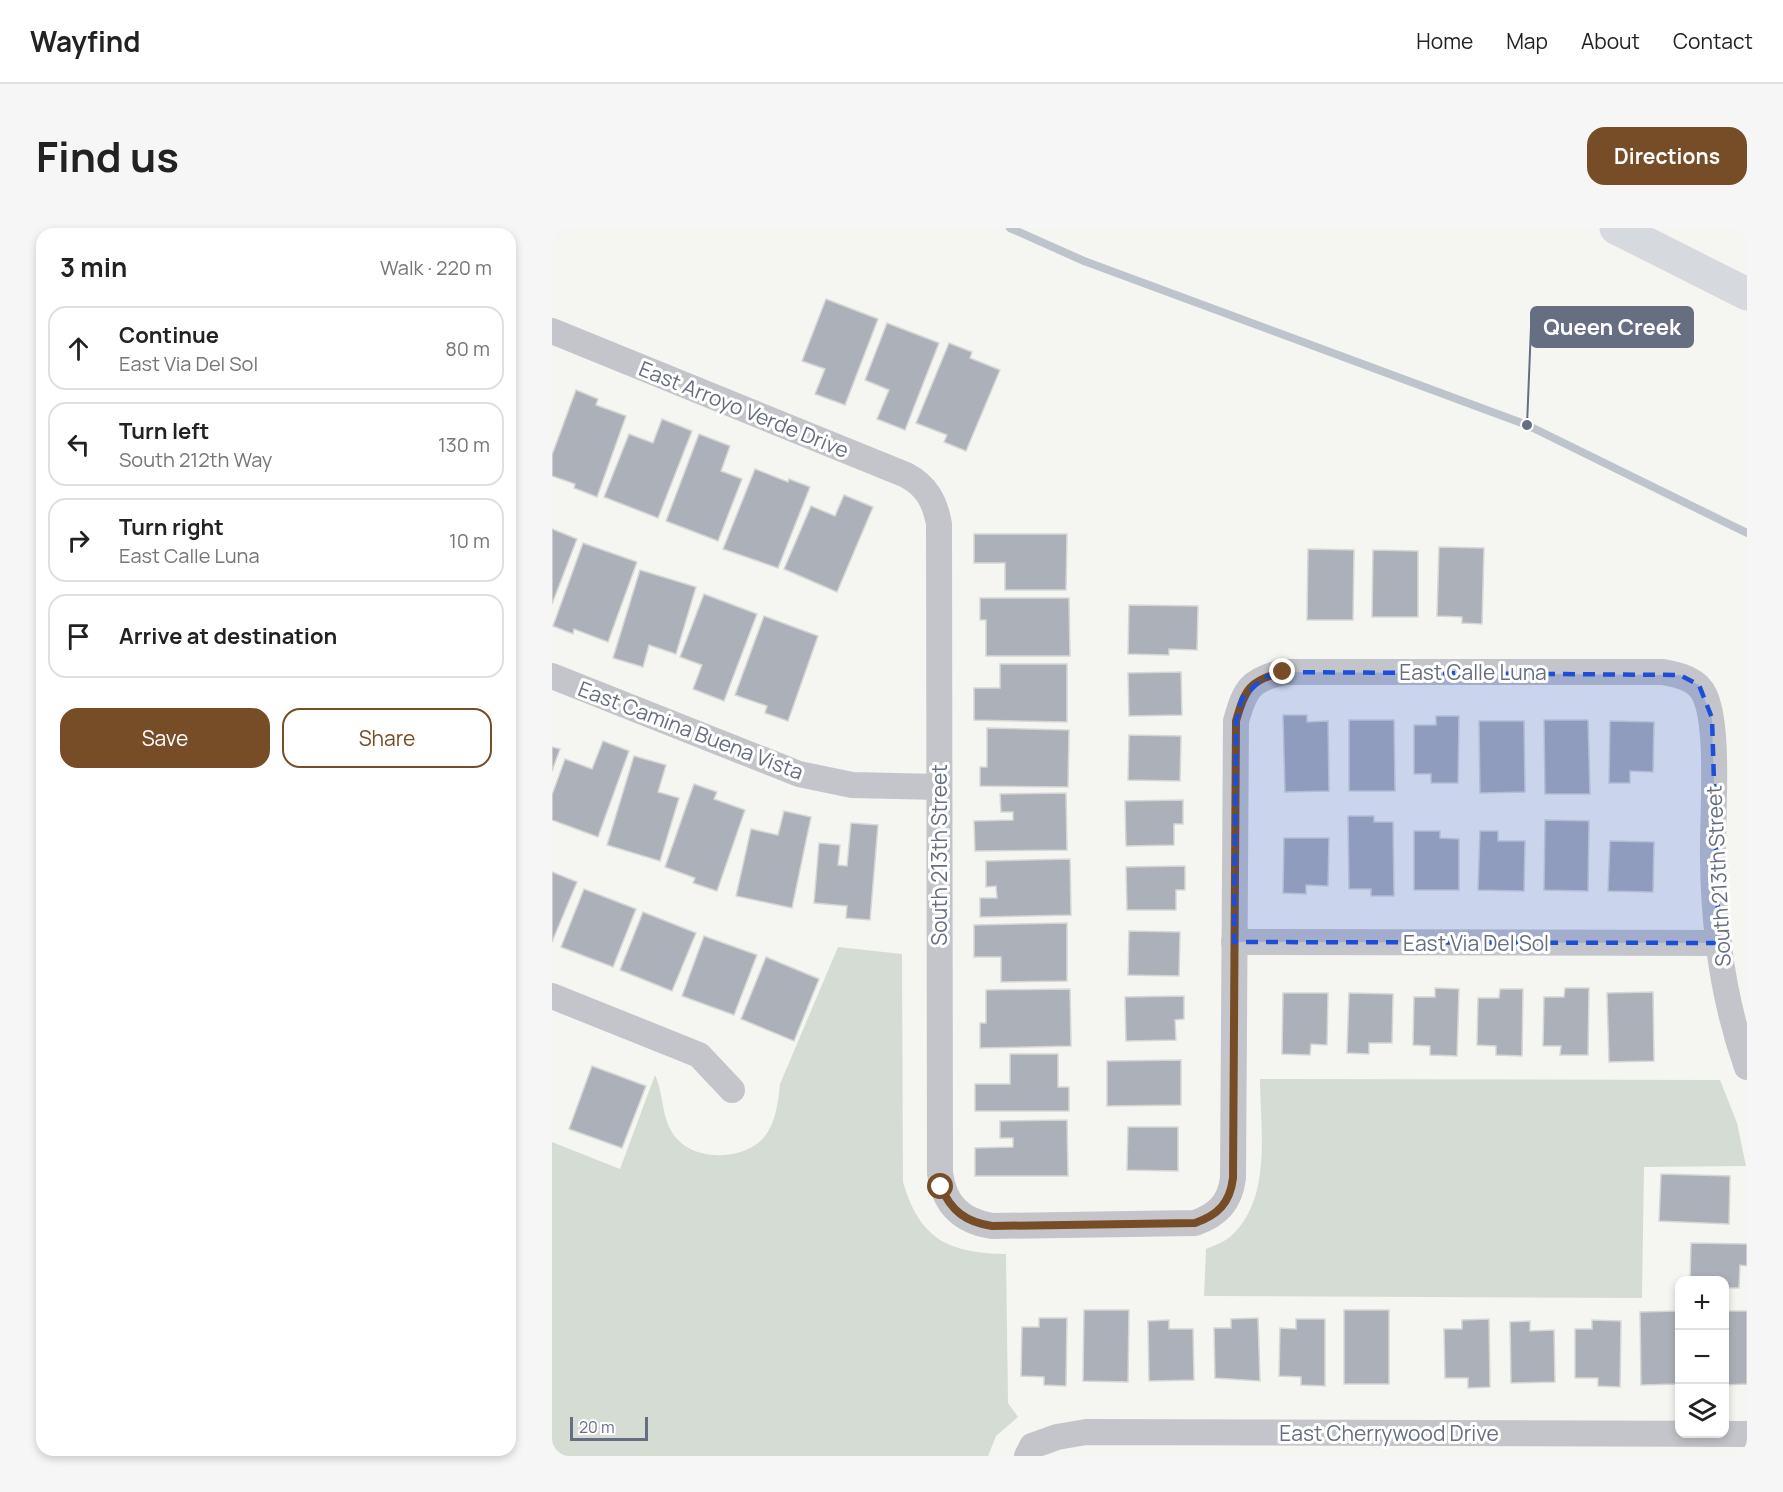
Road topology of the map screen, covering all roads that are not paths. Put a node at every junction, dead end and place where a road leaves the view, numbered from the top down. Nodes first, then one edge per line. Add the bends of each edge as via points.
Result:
1 (1616, 228) edge
2 (1747, 294) edge
3 (552, 331) edge
4 (931, 496) joint
5 (552, 676) edge
6 (1699, 685) joint
7 (939, 787) junction
8 (1234, 942) junction
9 (1719, 944) junction
10 (552, 996) edge
11 (1747, 1067) edge
12 (732, 1090) dead end
13 (1747, 1434) edge
14 (1030, 1451) edge

1 - 2 street
3 - 4 street, East Arroyo Verde Drive via 906,475
4 - 7 street, South 213th Street via 939,524
5 - 7 street, East Camina Buena Vista via 799,774 852,784
6 - 8 street, East Calle Luna via 1663,672 1283,672 1264,677 1248,688 1236,721
6 - 9 street, South 213th Street via 1712,718 1713,861
7 - 8 street, South 213th Street via 940,1173 944,1193 955,1210 977,1223 1195,1223 1220,1209 1231,1196 1233,1178
8 - 9 street, East Via Del Sol
9 - 11 street, South 213th Street via 1729,1011
10 - 12 street via 699,1055
13 - 14 street, East Cherrywood Drive via 1086,1432 1057,1437

